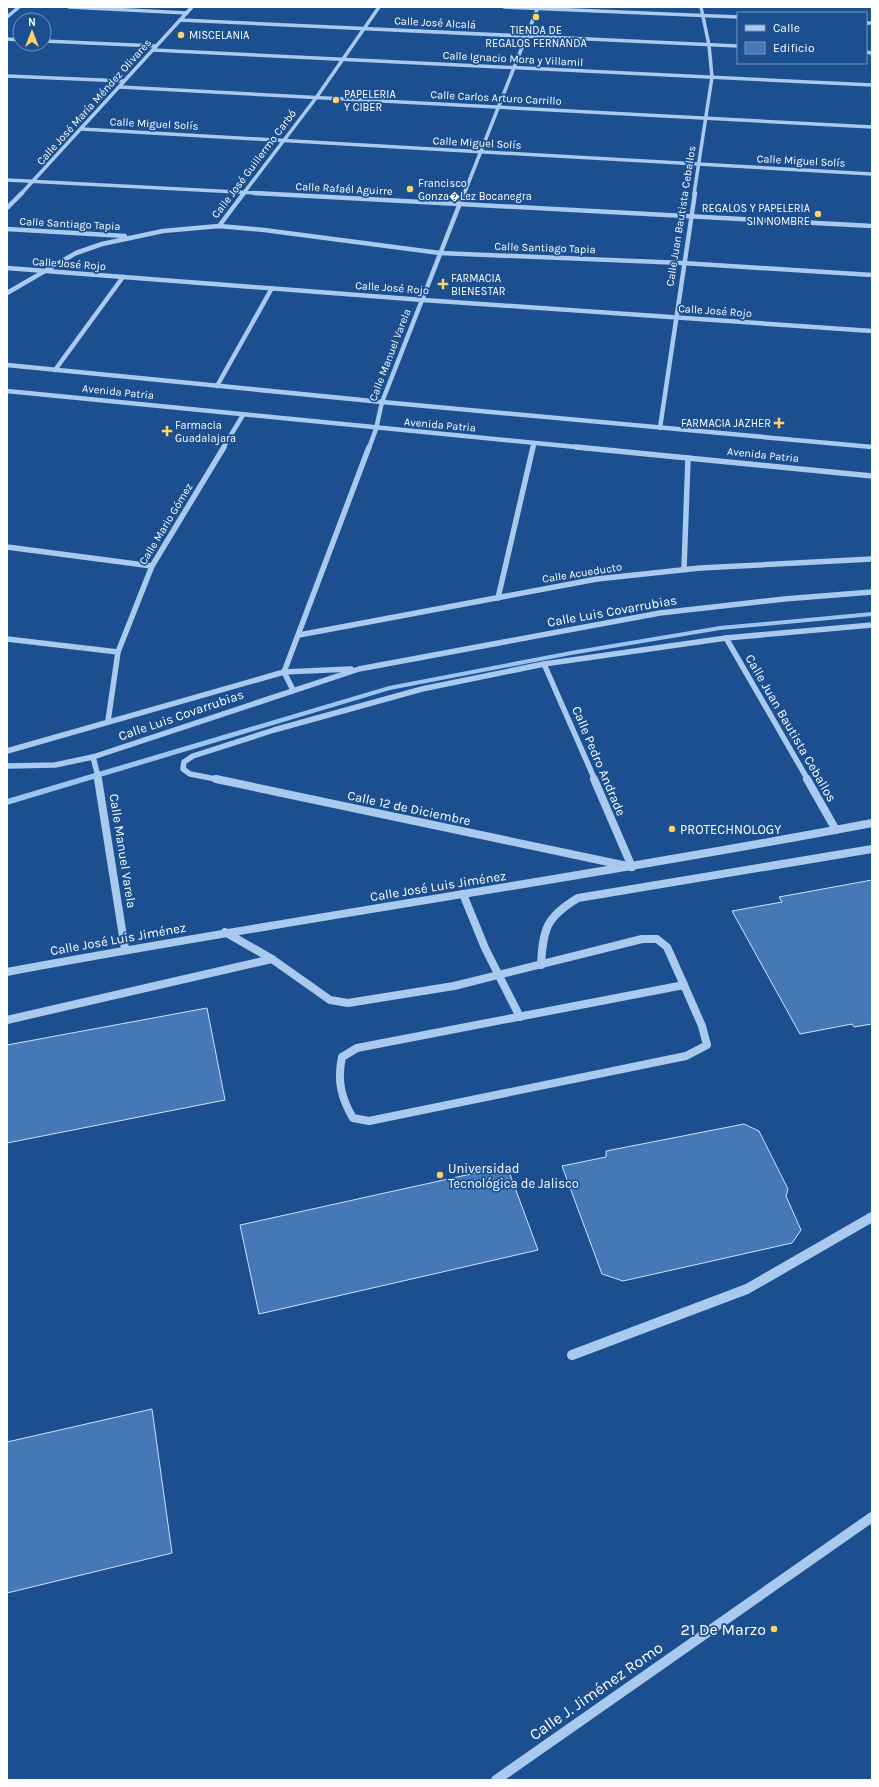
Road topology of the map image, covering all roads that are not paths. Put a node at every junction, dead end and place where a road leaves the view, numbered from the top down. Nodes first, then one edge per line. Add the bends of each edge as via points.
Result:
1 (19, 7) edge
2 (69, 7) edge
3 (192, 7) edge
4 (379, 7) edge
5 (504, 7) edge
6 (701, 7) edge
7 (538, 8) edge
8 (187, 13) junction
9 (703, 16) junction
10 (7, 17) edge
11 (737, 17) edge
12 (180, 20) junction
13 (364, 29) junction
14 (526, 37) junction
15 (52, 42) edge
16 (709, 45) junction
17 (737, 46) edge
18 (155, 48) junction
19 (343, 59) junction
20 (514, 68) junction
21 (7, 76) edge
22 (712, 78) junction
23 (124, 82) junction
24 (872, 86) edge
25 (120, 87) junction
26 (316, 98) junction
27 (500, 108) junction
28 (707, 119) junction
29 (872, 128) edge
30 (82, 129) junction
31 (283, 141) junction
32 (482, 152) junction
33 (699, 164) junction
34 (872, 174) edge
35 (7, 180) edge
36 (34, 182) junction
37 (244, 193) junction
38 (461, 205) junction
39 (7, 208) edge
40 (692, 217) junction
41 (219, 226) junction
42 (872, 226) edge
43 (7, 229) edge
44 (132, 237) junction
45 (440, 253) junction
46 (683, 263) junction
47 (7, 268) edge
48 (45, 271) junction
49 (872, 275) edge
50 (123, 277) junction
51 (272, 288) junction
52 (7, 293) edge
53 (423, 300) junction
54 (677, 318) junction
55 (872, 331) edge
56 (7, 365) edge
57 (55, 370) junction
58 (217, 386) junction
59 (7, 391) edge
60 (382, 402) junction
61 (243, 415) junction
62 (376, 428) junction
63 (660, 428) junction
64 (534, 443) junction
65 (872, 447) edge
66 (688, 458) junction
67 (872, 476) edge
68 (7, 547) edge
69 (872, 559) edge
70 (152, 566) junction
71 (684, 569) junction
72 (872, 592) edge
73 (498, 598) junction
74 (872, 625) edge
75 (299, 635) junction
76 (726, 638) junction
77 (7, 639) edge
78 (118, 652) junction
79 (544, 664) junction
80 (359, 669) junction
81 (284, 672) junction
82 (293, 690) junction
83 (108, 721) junction
84 (7, 751) edge
85 (93, 757) junction
86 (7, 766) edge
87 (872, 823) edge
88 (836, 830) junction
89 (872, 849) edge
90 (632, 867) junction
91 (464, 894) junction
92 (225, 932) junction
93 (126, 948) junction
94 (272, 959) junction
95 (541, 965) junction
96 (7, 972) edge
97 (498, 976) junction
98 (684, 985) junction
99 (520, 1017) junction
100 (7, 1020) edge
101 (872, 1217) edge
102 (572, 1355) dead end
103 (872, 1517) edge
104 (496, 1780) edge

1 - 10 street
2 - 8 street
3 - 8 street, Calle José María Méndez Olivares
4 - 13 street, Calle José Guillermo Carbó
5 - 7 street
6 - 9 street, Calle Juan Bautista Ceballos
7 - 9 street
7 - 14 street, Calle Manuel Varela
8 - 12 street, Calle José María Méndez Olivares
9 - 11 street
9 - 16 street, Calle Juan Bautista Ceballos
12 - 13 street, Calle José Alcalá
12 - 18 street, Calle José María Méndez Olivares
13 - 14 street, Calle José Alcalá
13 - 19 street, Calle José Guillermo Carbó
14 - 16 street, Calle José Alcalá
14 - 20 street, Calle Manuel Varela
15 - 18 street, Calle Ignacio Mora y Villamil
16 - 17 street, Calle José Alcalá
16 - 22 street, Calle Juan Bautista Ceballos
18 - 19 street, Calle Ignacio Mora y Villamil
18 - 23 street, Calle José María Méndez Olivares
19 - 20 street, Calle Ignacio Mora y Villamil
19 - 26 street, Calle José Guillermo Carbó
20 - 22 street, Calle Ignacio Mora y Villamil
20 - 27 street, Calle Manuel Varela
21 - 23 street
22 - 24 street, Calle Ignacio Mora y Villamil
22 - 28 street, Calle Juan Bautista Ceballos
23 - 25 street, Calle José María Méndez Olivares
25 - 26 street, Calle Carlos Arturo Carrillo
25 - 30 street, Calle José María Méndez Olivares
26 - 27 street, Calle Carlos Arturo Carrillo
26 - 31 street, Calle José Guillermo Carbó
27 - 28 street, Calle Carlos Arturo Carrillo
27 - 32 street, Calle Manuel Varela
28 - 29 street, Calle Carlos Arturo Carrillo
28 - 33 street, Calle Juan Bautista Ceballos
30 - 31 street, Calle Miguel Solís
30 - 36 street, Calle José María Méndez Olivares
31 - 32 street, Calle Miguel Solís
31 - 37 street, Calle José Guillermo Carbó
32 - 33 street, Calle Miguel Solís
32 - 38 street, Calle Manuel Varela
33 - 34 street, Calle Miguel Solís
33 - 40 street, Calle Juan Bautista Ceballos
35 - 36 street, Calle Rafaél Aguirre
36 - 37 street, Calle Rafaél Aguirre
36 - 39 street, Calle José María Méndez Olivares
37 - 38 street, Calle Rafaél Aguirre
37 - 41 street, Calle José Guillermo Carbó
38 - 40 street, Calle Rafaél Aguirre
38 - 45 street, Calle Manuel Varela
40 - 42 street, Calle Rafaél Aguirre
40 - 46 street, Calle Juan Bautista Ceballos
41 - 44 street, Calle José Guillermo Carbó
41 - 45 street, Calle Santiago Tapia via 271,230
43 - 44 street, Calle Santiago Tapia
44 - 48 street, Calle José Guillermo Carbó via 76,253
45 - 46 street, Calle Santiago Tapia
45 - 53 street, Calle Manuel Varela
46 - 49 street, Calle Santiago Tapia
46 - 54 street, Calle Juan Bautista Ceballos
47 - 48 street, Calle José Rojo
48 - 50 street, Calle José Rojo
48 - 52 street, Calle José Guillermo Carbó
50 - 51 street, Calle José Rojo
50 - 57 street
51 - 53 street, Calle José Rojo
51 - 58 street
53 - 54 street, Calle José Rojo
53 - 60 street, Calle Manuel Varela
54 - 55 street, Calle José Rojo
54 - 63 street, Calle Juan Bautista Ceballos
56 - 57 street, Avenida Patria
57 - 58 street, Avenida Patria
58 - 60 street, Avenida Patria
59 - 61 street, Avenida Patria
60 - 62 street, Calle Manuel Varela
60 - 63 street, Avenida Patria
61 - 62 street, Avenida Patria
61 - 70 street, Calle Mario Gómez
62 - 64 street, Avenida Patria
62 - 75 street, Calle Manuel Varela
63 - 65 street, Avenida Patria
64 - 66 street, Avenida Patria
64 - 73 street
66 - 67 street, Avenida Patria
66 - 71 street
68 - 70 street
69 - 71 street, Calle Acueducto
70 - 78 street, Calle Mario Gómez
71 - 73 street, Calle Acueducto via 596,579
72 - 80 street, Calle Luis Covarrubias via 660,613
73 - 75 street, Calle Acueducto
74 - 76 street
75 - 81 street, Calle Manuel Varela
76 - 79 street
76 - 88 street, Calle Juan Bautista Ceballos
77 - 78 street
78 - 83 street, Calle Mario Gómez
79 - 90 street, Calle Pedro Andrade
79 - 90 street, Calle 12 de Diciembre via 422,689 274,730 193,756 184,762 183,769 198,776
80 - 81 street, Calle Luis Covarrubias
80 - 82 street, Calle Luis Covarrubias
81 - 82 street
81 - 83 street, Calle Luis Covarrubias
82 - 85 street, Calle Luis Covarrubias
83 - 84 street, Calle Luis Covarrubias
85 - 86 street, Calle Luis Covarrubias via 55,765
85 - 93 street, Calle Manuel Varela via 102,794
87 - 88 street, Calle José Luis Jiménez
88 - 90 street, Calle José Luis Jiménez
89 - 95 street via 578,898 559,908 550,919 543,936
90 - 91 street, Calle José Luis Jiménez
91 - 92 street, Calle José Luis Jiménez
91 - 97 street
92 - 93 street, Calle José Luis Jiménez
92 - 94 street
93 - 96 street, Calle José Luis Jiménez
94 - 97 street via 330,1000 348,1003
94 - 100 street
95 - 97 street
95 - 98 street via 642,939 657,939 667,947
97 - 99 street
98 - 99 street
98 - 99 street via 702,1026 707,1045 686,1056 369,1121 353,1118 344,1104 338,1073 342,1057 357,1048
101 - 102 street via 747,1289
103 - 104 street, Calle J. Jiménez Romo

